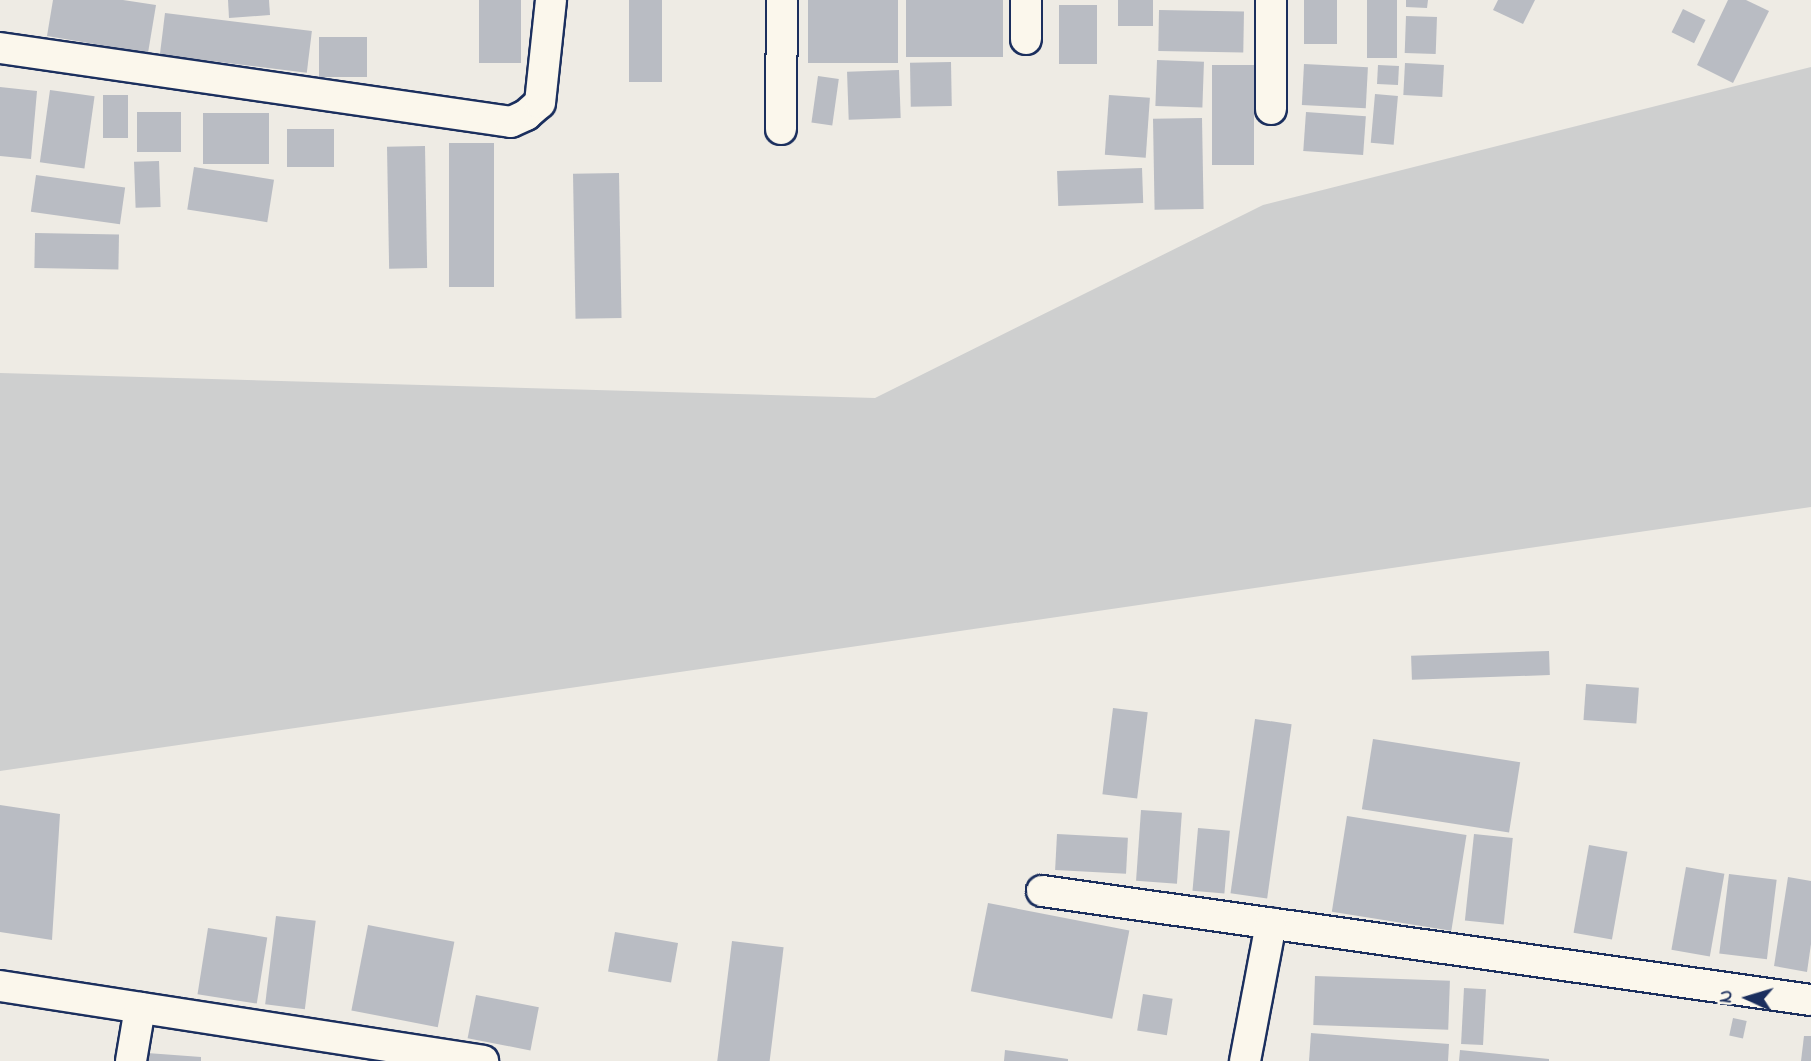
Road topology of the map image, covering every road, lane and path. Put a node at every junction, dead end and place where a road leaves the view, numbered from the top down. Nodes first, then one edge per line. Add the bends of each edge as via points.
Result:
1 (551, 0) edge
2 (782, 0) edge
3 (1026, 0) edge
4 (1271, 0) edge
5 (1026, 39) dead end
6 (0, 48) edge
7 (1271, 109) dead end
8 (781, 129) dead end
9 (1042, 891) dead end
10 (1271, 923) junction
11 (0, 986) edge
12 (1811, 1000) edge
13 (140, 1008) junction
14 (131, 1061) edge
15 (483, 1061) edge
16 (1245, 1061) edge

1 - 6 street via 540,103 511,122
2 - 8 street
3 - 5 street
4 - 7 street
9 - 10 street
10 - 12 street
10 - 16 street
11 - 13 street
13 - 14 street
13 - 15 street

